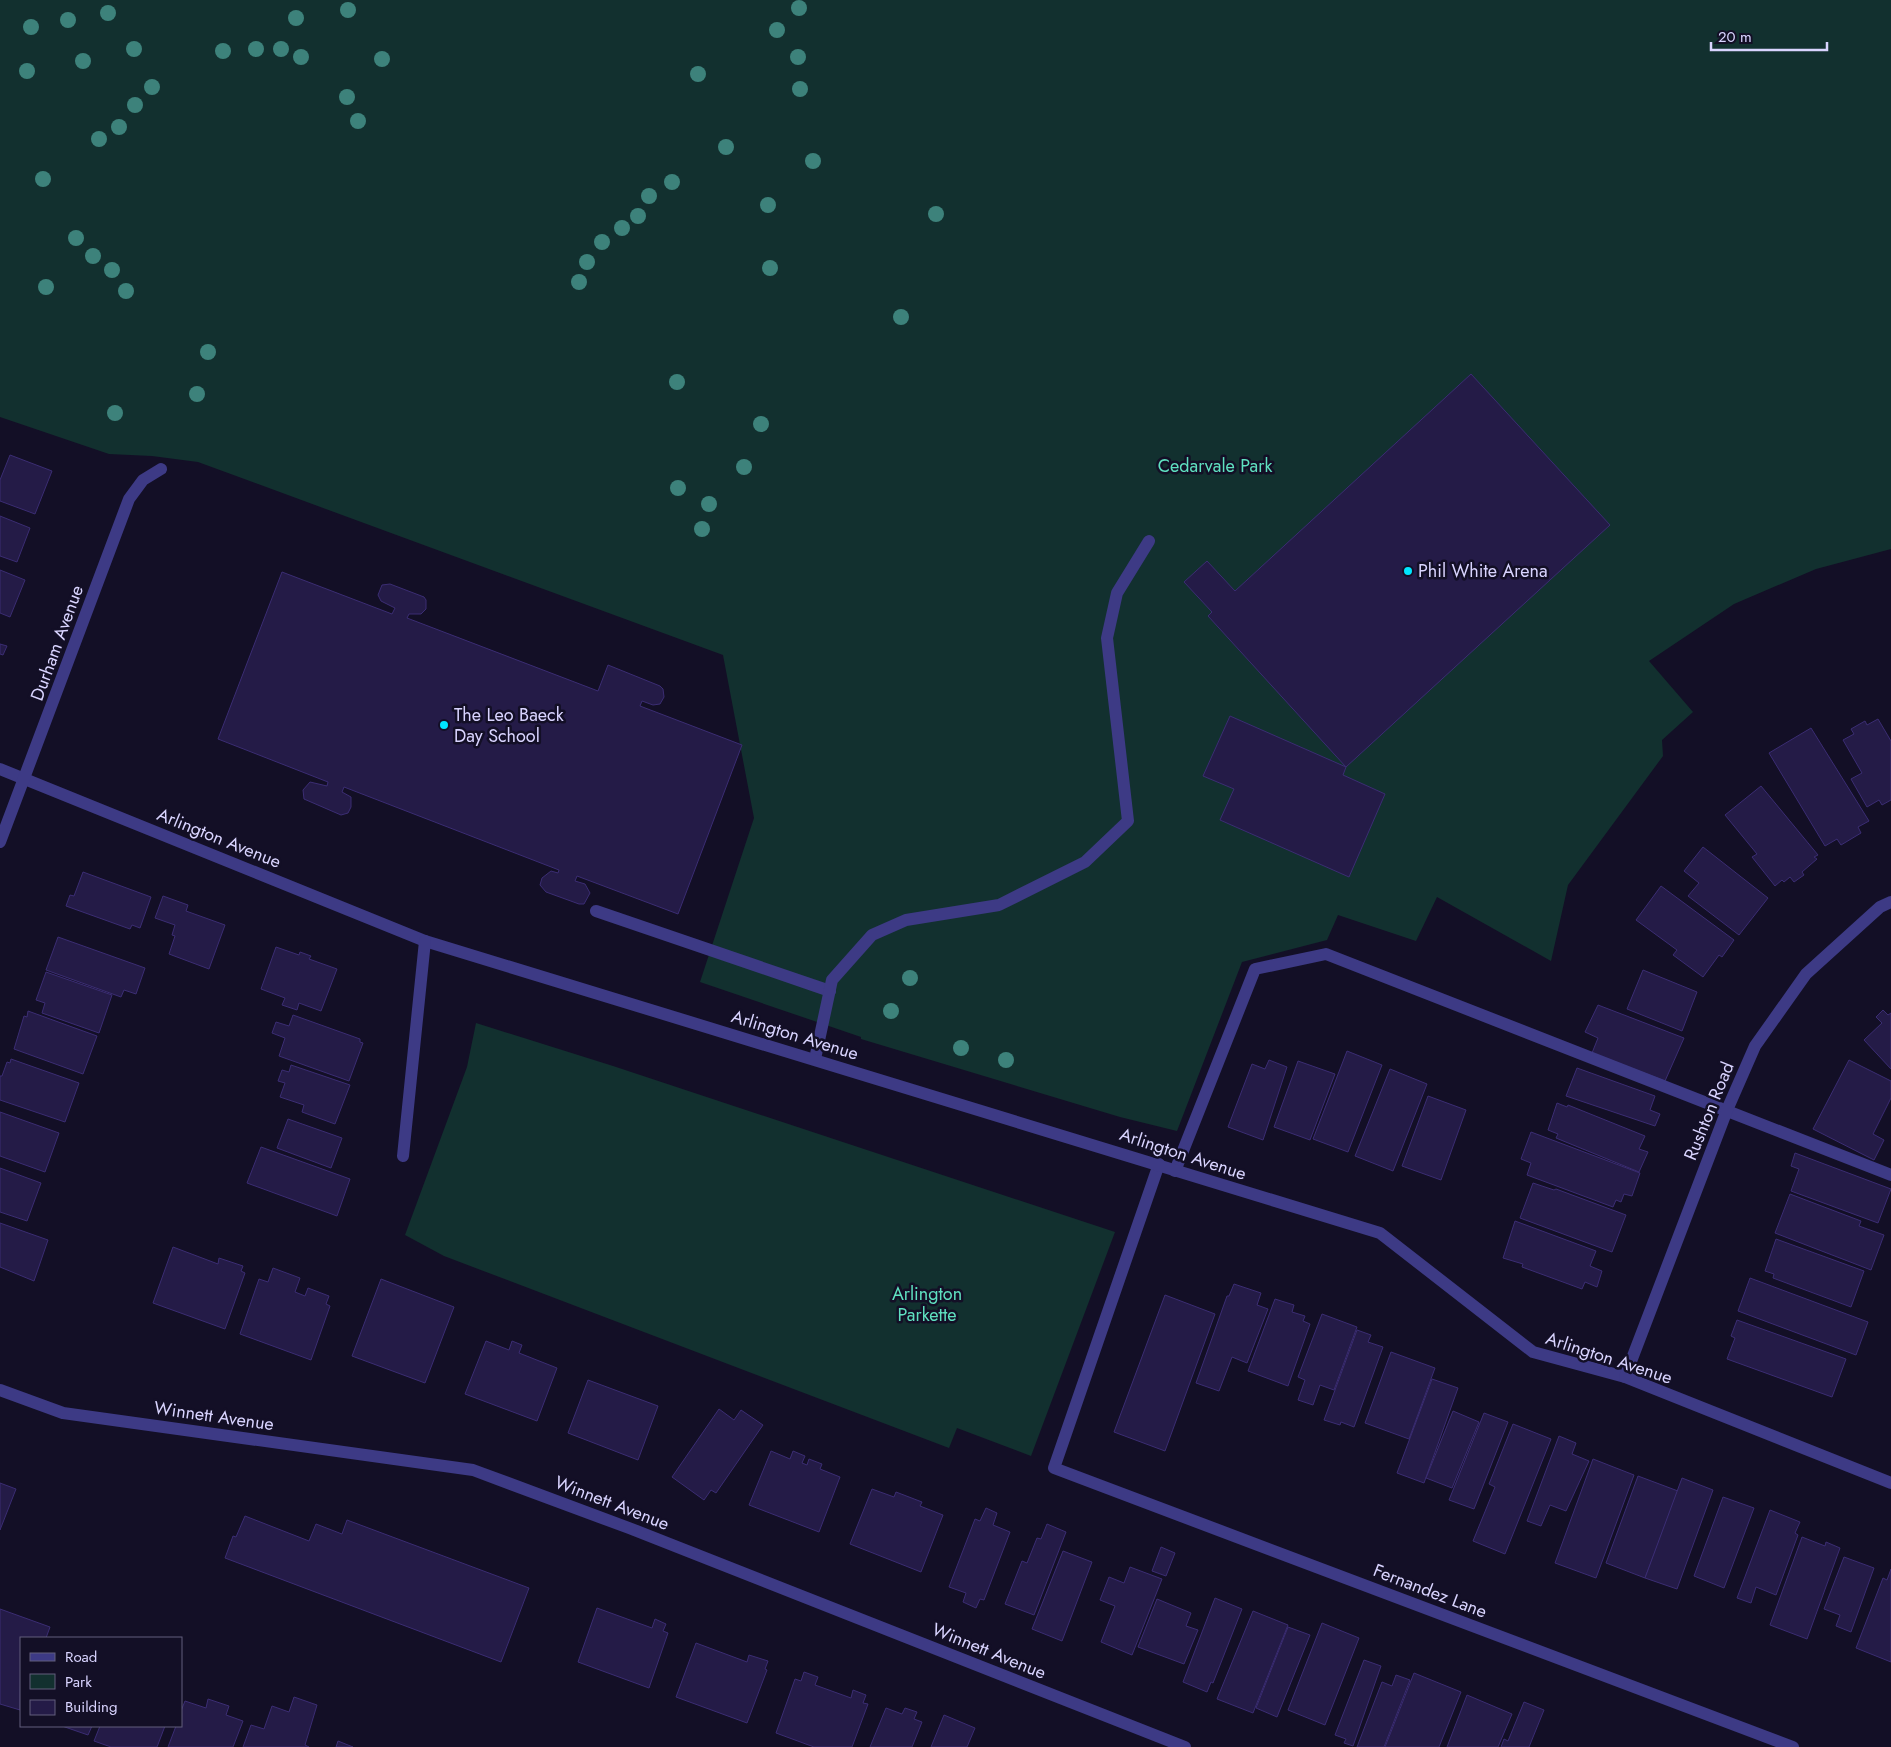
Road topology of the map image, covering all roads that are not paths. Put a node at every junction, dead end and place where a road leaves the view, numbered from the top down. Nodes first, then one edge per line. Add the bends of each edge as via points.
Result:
1 (161, 469) dead end
2 (1149, 541) dead end
3 (0, 769) edge
4 (25, 778) junction
5 (0, 842) edge
6 (1891, 902) edge
7 (596, 911) dead end
8 (424, 941) junction
9 (830, 991) junction
10 (815, 1059) junction
11 (1727, 1110) junction
12 (403, 1156) dead end
13 (1160, 1164) junction
14 (1176, 1171) junction
15 (1891, 1174) edge
16 (1625, 1377) junction
17 (0, 1390) edge
18 (1891, 1483) edge
19 (1185, 1747) edge
20 (1793, 1747) edge

1 - 4 street, Durham Avenue via 142,480 129,499
2 - 9 street via 1117,593 1107,638 1128,821 1085,862 999,905 906,920 872,935 832,980
3 - 4 street, Arlington Avenue
4 - 5 street, Durham Avenue
4 - 8 street, Arlington Avenue
6 - 11 street, Rushton Road via 1880,907 1806,974 1755,1046
7 - 9 street
8 - 10 street, Arlington Avenue
8 - 12 street
9 - 10 street
10 - 13 street, Arlington Avenue
11 - 14 street via 1326,954 1255,969
11 - 15 street
11 - 16 street, Rushton Road
13 - 14 street, Arlington Avenue
13 - 20 street, Fernandez Lane via 1054,1468
14 - 16 street, Arlington Avenue via 1380,1233 1533,1352
16 - 18 street, Arlington Avenue
17 - 19 street, Winnett Avenue via 63,1413 472,1470 629,1528

